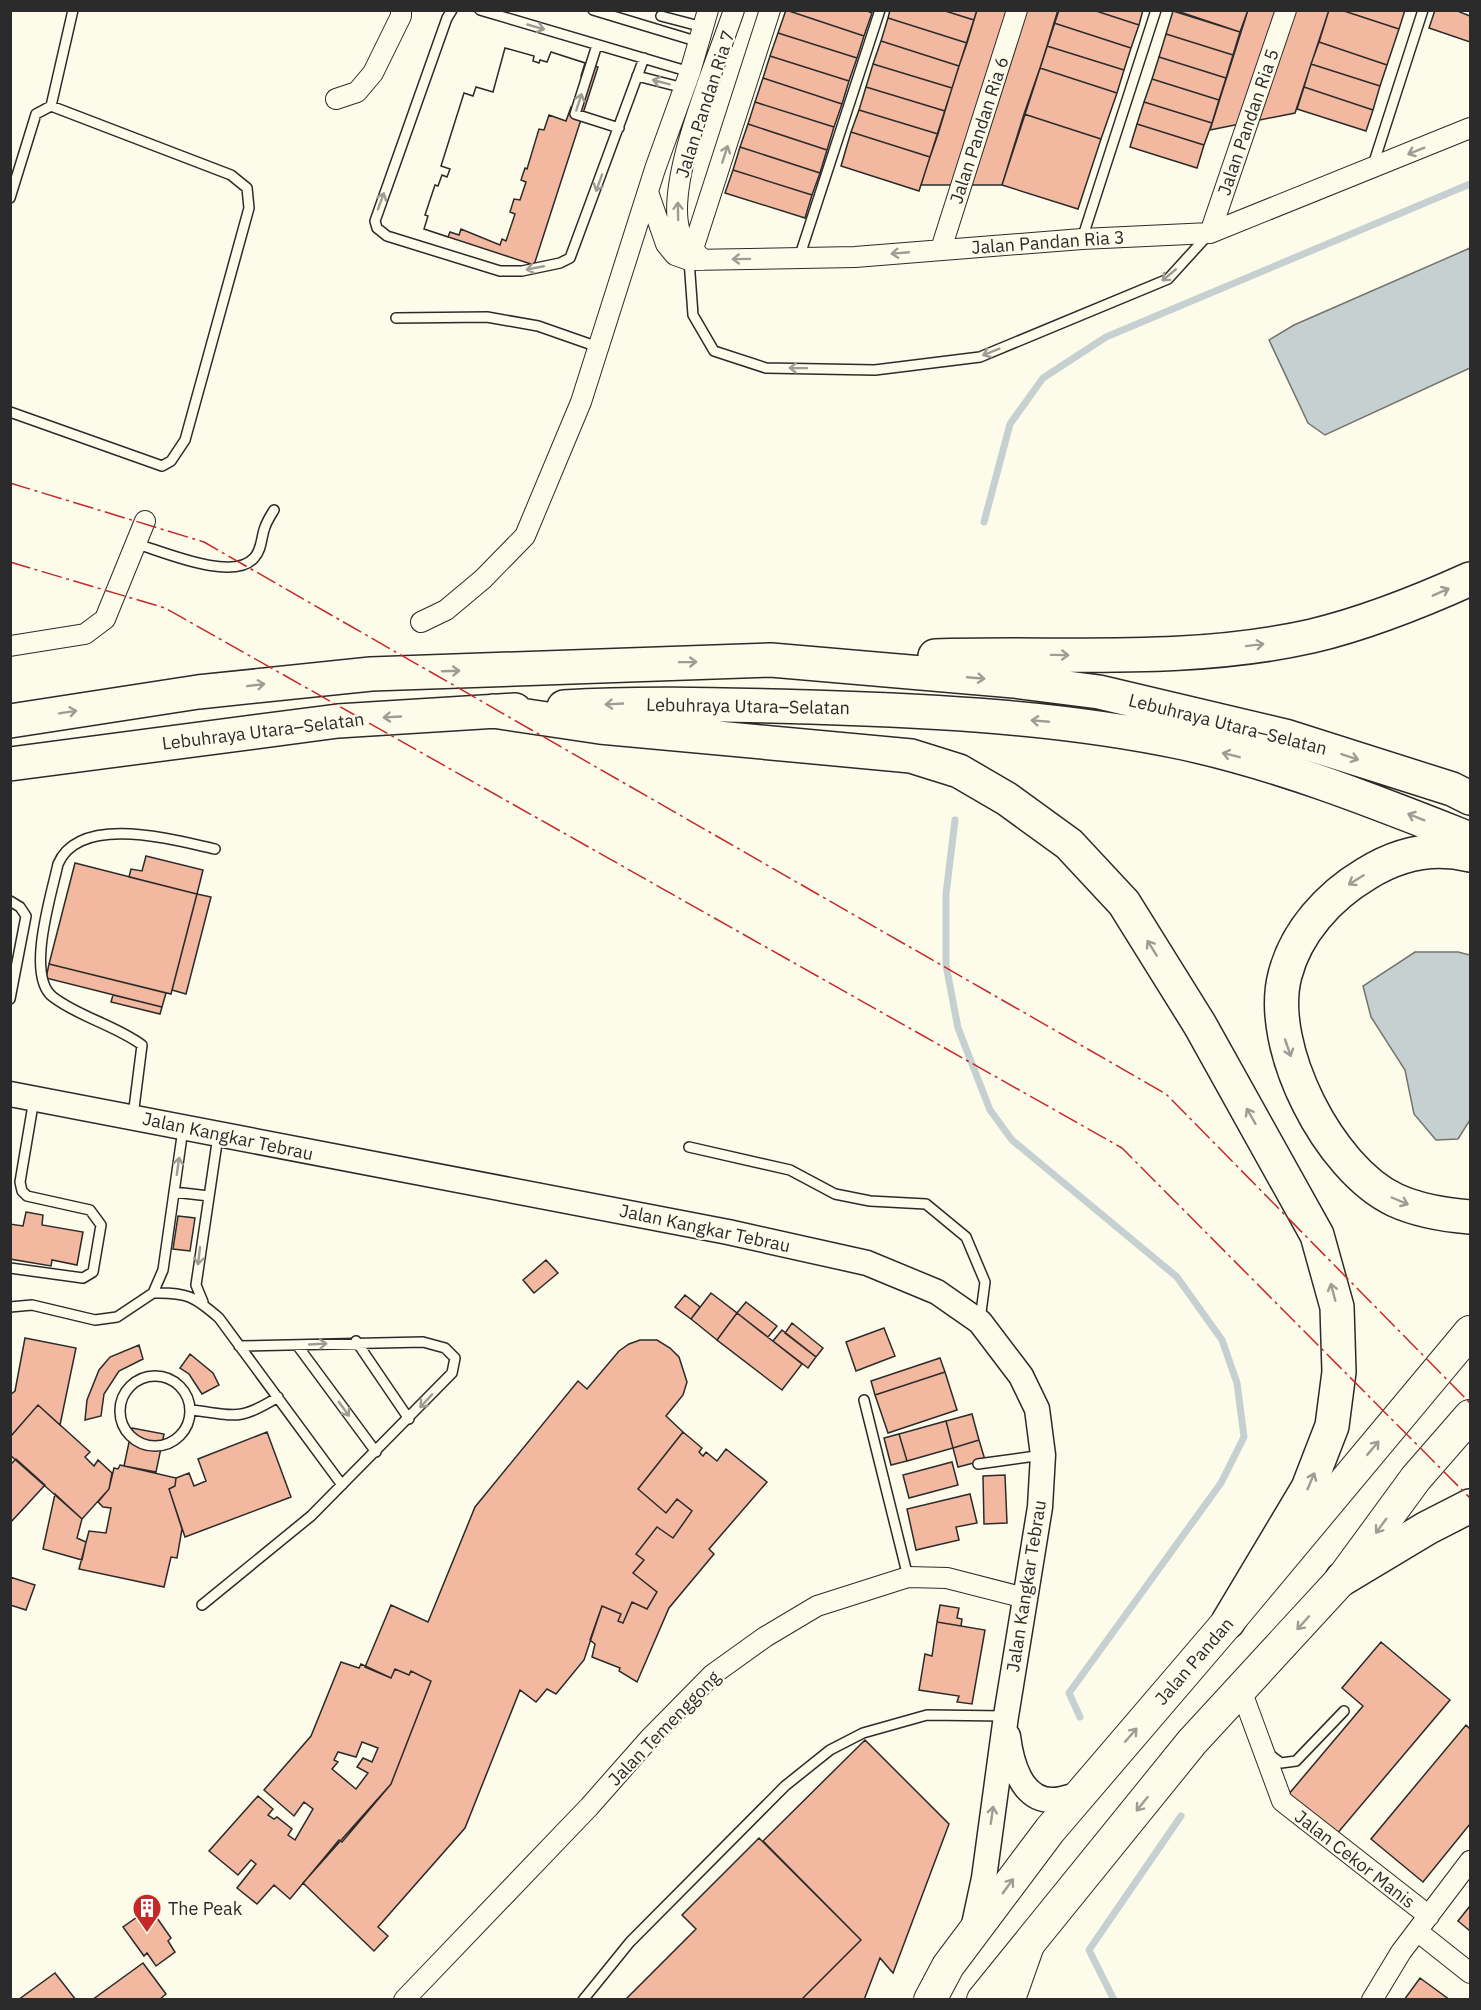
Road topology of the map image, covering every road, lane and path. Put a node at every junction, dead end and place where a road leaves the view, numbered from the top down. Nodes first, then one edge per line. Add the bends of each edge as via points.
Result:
1 (73, 10) edge
2 (401, 10) edge
3 (452, 10) edge
4 (480, 10) edge
5 (593, 10) edge
6 (734, 10) edge
7 (770, 10) edge
8 (880, 10) edge
9 (1017, 10) edge
10 (1156, 10) edge
11 (1286, 10) edge
12 (1423, 10) edge
13 (609, 13) edge
14 (661, 13) edge
15 (704, 26) edge
16 (656, 30) junction
17 (597, 45) junction
18 (644, 58) junction
19 (637, 76) junction
20 (687, 80) junction
21 (336, 99) dead end
22 (51, 106) junction
23 (619, 128) junction
24 (1470, 129) edge
25 (1372, 169) junction
26 (648, 192) junction
27 (10, 198) edge
28 (1210, 233) junction
29 (1082, 239) junction
30 (941, 249) junction
31 (695, 256) junction
32 (799, 258) junction
33 (396, 318) dead end
34 (598, 347) junction
35 (10, 412) edge
36 (274, 510) dead end
37 (145, 520) dead end
38 (137, 544) junction
39 (1470, 579) edge
40 (421, 622) dead end
41 (10, 646) edge
42 (771, 660) junction
43 (493, 711) junction
44 (10, 721) edge
45 (10, 764) edge
46 (1470, 798) edge
47 (1470, 839) edge
48 (214, 849) dead end
49 (1470, 855) edge
50 (10, 901) edge
51 (10, 999) edge
52 (10, 1094) edge
53 (34, 1099) junction
54 (133, 1116) junction
55 (183, 1129) junction
56 (218, 1136) junction
57 (689, 1147) dead end
58 (174, 1192) junction
59 (209, 1196) junction
60 (1470, 1217) edge
61 (10, 1268) edge
62 (153, 1293) junction
63 (204, 1305) junction
64 (10, 1307) edge
65 (980, 1323) junction
66 (1470, 1332) edge
67 (356, 1341) junction
68 (297, 1345) junction
69 (239, 1346) junction
70 (278, 1397) junction
71 (864, 1400) dead end
72 (191, 1410) junction
73 (1470, 1416) edge
74 (409, 1419) junction
75 (376, 1452) junction
76 (1043, 1455) junction
77 (978, 1464) dead end
78 (342, 1485) junction
79 (1470, 1506) edge
80 (908, 1577) junction
81 (1342, 1579) junction
82 (1025, 1598) junction
83 (202, 1605) dead end
84 (1228, 1622) junction
85 (1241, 1690) junction
86 (1344, 1711) dead end
87 (1006, 1716) junction
88 (1264, 1751) junction
89 (1080, 1794) junction
90 (1470, 1861) edge
91 (1423, 1924) junction
92 (972, 1935) junction
93 (948, 1966) junction
94 (1470, 1973) edge
95 (994, 1996) edge
96 (404, 2000) edge
97 (583, 2000) edge
98 (922, 2000) edge
99 (930, 2000) edge
100 (1372, 2000) edge

1 - 22 lane
2 - 21 street via 373,73 357,92
23 -> 3 lane via 579,238 566,262 500,271 381,233 376,215
4 -> 17 lane
5 - 13 lane
31 -> 6 street, Jalan Pandan Ria 7 via 681,234 677,214 679,184 685,155
31 -> 7 street
8 - 32 lane
9 - 30 street, Jalan Pandan Ria 6
10 - 29 lane
11 - 28 street, Jalan Pandan Ria 5
12 - 25 lane
13 - 16 lane
14 - 15 lane
14 - 16 lane
15 - 16 lane
15 - 20 street, Jalan Pandan Ria 7
17 - 18 lane
23 -> 17 lane via 575,114
18 - 19 lane
18 - 20 lane
20 -> 19 lane
19 - 23 lane
20 - 26 street, Jalan Pandan Ria 7
22 - 27 lane via 36,114
22 - 35 lane via 231,175 247,188 249,208 185,440 171,461 162,466
24 -> 25 street, Jalan Pandan Ria 3
25 - 28 street, Jalan Pandan Ria 3
26 - 31 street via 666,244 675,255
26 - 34 street, Jalan Pandan Ria 7
28 - 29 street, Jalan Pandan Ria 3
28 -> 31 lane via 1168,279 980,357 875,370 766,368 714,351 693,315
29 - 30 street, Jalan Pandan Ria 3
30 -> 32 street, Jalan Pandan Ria 3
32 -> 31 street, Jalan Pandan Ria 3
33 - 34 lane via 487,317 538,326
34 - 40 street, Jalan Pandan Ria 7 via 581,402 525,536 446,610
36 - 38 lane via 257,554 238,566 218,568
37 - 38 street
38 - 41 street via 105,619 85,634
42 -> 39 highway via 1186,653 1312,636 1396,612
44 -> 42 highway, Lebuhraya Utara–Selatan via 198,692 370,674
42 -> 46 highway, Lebuhraya Utara–Selatan via 1099,692 1285,736
43 -> 45 highway, Lebuhraya Utara–Selatan via 338,721
47 -> 43 highway, Lebuhraya Utara–Selatan via 1291,771 1185,743 1082,724 911,710 774,706 621,704
84 -> 43 highway via 1308,1488 1332,1426 1339,1372 1337,1307 1317,1235 1200,1025 1124,903 1069,844 1007,799 958,771 911,756 600,727
48 - 54 lane via 146,834 123,834 79,842 63,853 58,864 39,971 51,996 142,1045
49 -> 60 highway via 1440,852 1402,856 1349,884 1321,909 1301,938 1285,974 1281,1006 1285,1038 1302,1089 1347,1161 1394,1200 1436,1214
50 - 51 lane via 26,916
52 - 53 street, Jalan Kangkar Tebrau
53 - 54 street, Jalan Kangkar Tebrau
53 - 61 lane via 20,1182 22,1191 27,1196 90,1210 101,1225 93,1272 83,1278
54 - 55 street, Jalan Kangkar Tebrau
55 - 56 street, Jalan Kangkar Tebrau
58 -> 55 lane
56 - 59 lane
56 - 65 street, Jalan Kangkar Tebrau via 684,1223 867,1263 937,1292
57 - 65 lane via 790,1170 835,1194 870,1201 926,1204 966,1237 985,1282
58 - 59 lane
58 - 62 lane via 163,1270
59 -> 63 lane via 196,1285
62 - 63 lane via 181,1293
62 - 64 lane via 117,1317 95,1320 32,1305
63 - 69 lane
65 - 76 street, Jalan Kangkar Tebrau via 1021,1376 1037,1409
84 -> 66 highway, Jalan Pandan
68 -> 67 lane
67 - 74 lane
67 -> 74 lane via 423,1342 445,1348 455,1358 452,1373
68 - 69 lane
68 -> 75 lane
69 - 70 lane
70 - 72 lane via 248,1415 237,1417
70 - 78 lane
71 - 80 lane
72 - 72 lane via 181,1435 156,1446 130,1437 119,1412 121,1398 129,1386 154,1375 168,1377 179,1385 188,1396
73 -> 81 highway via 1416,1478
74 - 75 lane
75 - 78 lane
76 - 77 lane
76 - 82 street, Jalan Kangkar Tebrau via 1041,1507
78 - 83 lane via 311,1516
79 - 81 highway
80 - 82 street, Jalan Temenggong via 947,1578
80 - 96 street, Jalan Temenggong via 817,1606 765,1637 712,1676
81 -> 85 highway
82 - 87 street, Jalan Kangkar Tebrau
89 -> 84 highway, Jalan Pandan
85 - 88 street
85 -> 95 highway via 1192,1742 1040,1929
86 - 88 lane via 1296,1761 1281,1763
87 - 89 street, Jalan Kangkar Tebrau via 1011,1757 1022,1782 1035,1796 1052,1800
92 -> 87 street, Jalan Kangkar Tebrau via 984,1878
87 - 97 lane via 927,1715 863,1733 830,1750 785,1786 630,1942
88 - 91 street, Jalan Cekor Manis via 1282,1801
92 -> 89 highway, Jalan Pandan
90 - 91 street
91 - 94 street, Jalan Cekor Manis
91 - 100 street
92 - 93 highway, Jalan Pandan
93 - 98 highway
93 - 99 highway, Jalan Pandan

